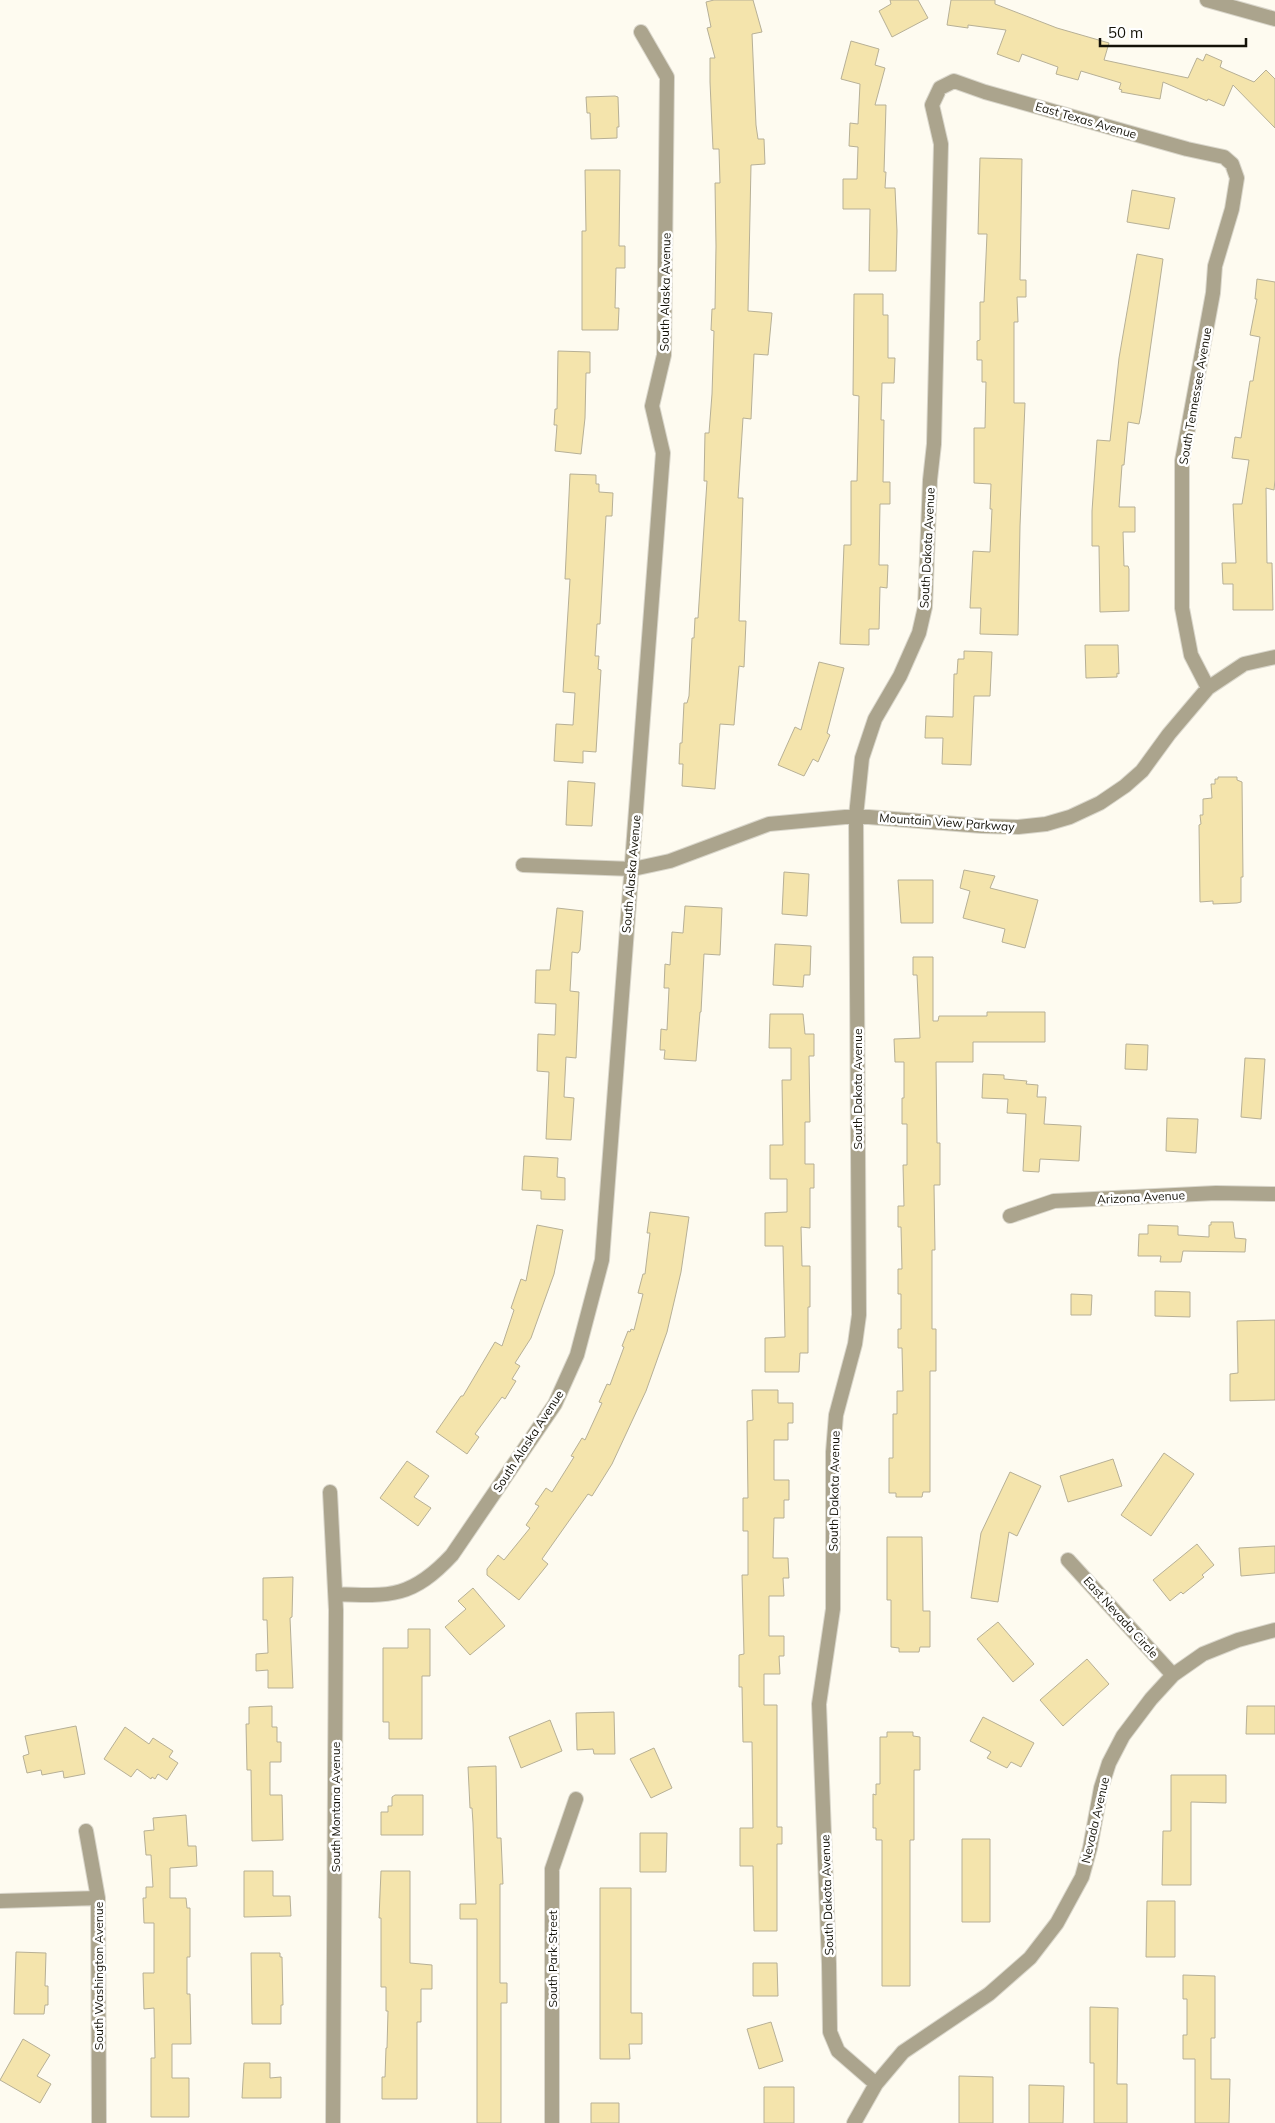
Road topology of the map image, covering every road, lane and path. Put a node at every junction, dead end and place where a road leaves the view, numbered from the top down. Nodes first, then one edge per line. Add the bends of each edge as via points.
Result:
1 (1206, 0) edge
2 (1275, 18) edge
3 (641, 32) dead end
4 (940, 88) joint
5 (1232, 164) joint
6 (1275, 657) edge
7 (1208, 688) junction
8 (856, 816) junction
9 (524, 865) dead end
10 (633, 869) junction
11 (1275, 1194) edge
12 (1010, 1216) dead end
13 (330, 1492) dead end
14 (1068, 1560) dead end
15 (336, 1594) junction
16 (1275, 1630) edge
17 (1173, 1675) junction
18 (576, 1799) dead end
19 (86, 1831) dead end
20 (98, 1898) junction
21 (0, 1901) edge
22 (876, 2084) junction
23 (99, 2123) edge
24 (333, 2123) edge
25 (552, 2123) edge
26 (854, 2123) edge

1 - 2 street
3 - 10 street, South Alaska Avenue via 667,77 664,355 652,406 663,453
4 - 5 street, East Texas Avenue via 954,81 1224,157
4 - 8 street, South Dakota Avenue via 932,105 941,144 934,444 925,607 919,633 872,727 862,758
5 - 7 street, South Tennessee Avenue via 1237,178 1232,209 1215,266 1213,293 1182,461 1182,608 1191,655
6 - 7 street, Mountain View Parkway via 1244,664
7 - 8 street, Mountain View Parkway via 1142,771 1100,803 1070,817 1046,824 982,826
8 - 10 street, Mountain View Parkway via 769,824 670,861
8 - 22 street, South Dakota Avenue via 859,1315 856,1344 836,1415 833,1609 819,1704 830,2032 838,2051
9 - 10 street, Mountain View Parkway
10 - 15 street, South Alaska Avenue via 618,1025 602,1260 565,1385 452,1555 436,1573 419,1584 388,1595
11 - 12 street, Arizona Avenue via 1216,1193 1054,1201
13 - 15 street, South Montana Avenue
14 - 17 street, East Nevada Circle
15 - 24 street, South Montana Avenue
16 - 17 street, Nevada Avenue via 1203,1654
17 - 22 street, Nevada Avenue via 1123,1736 1109,1763 1100,1788 1082,1877 1057,1924 1030,1958 968,2009 903,2052
18 - 25 street, South Park Street via 552,1869
19 - 20 street, South Washington Avenue
20 - 21 street
20 - 23 street, South Washington Avenue
22 - 26 street, Nevada Avenue

